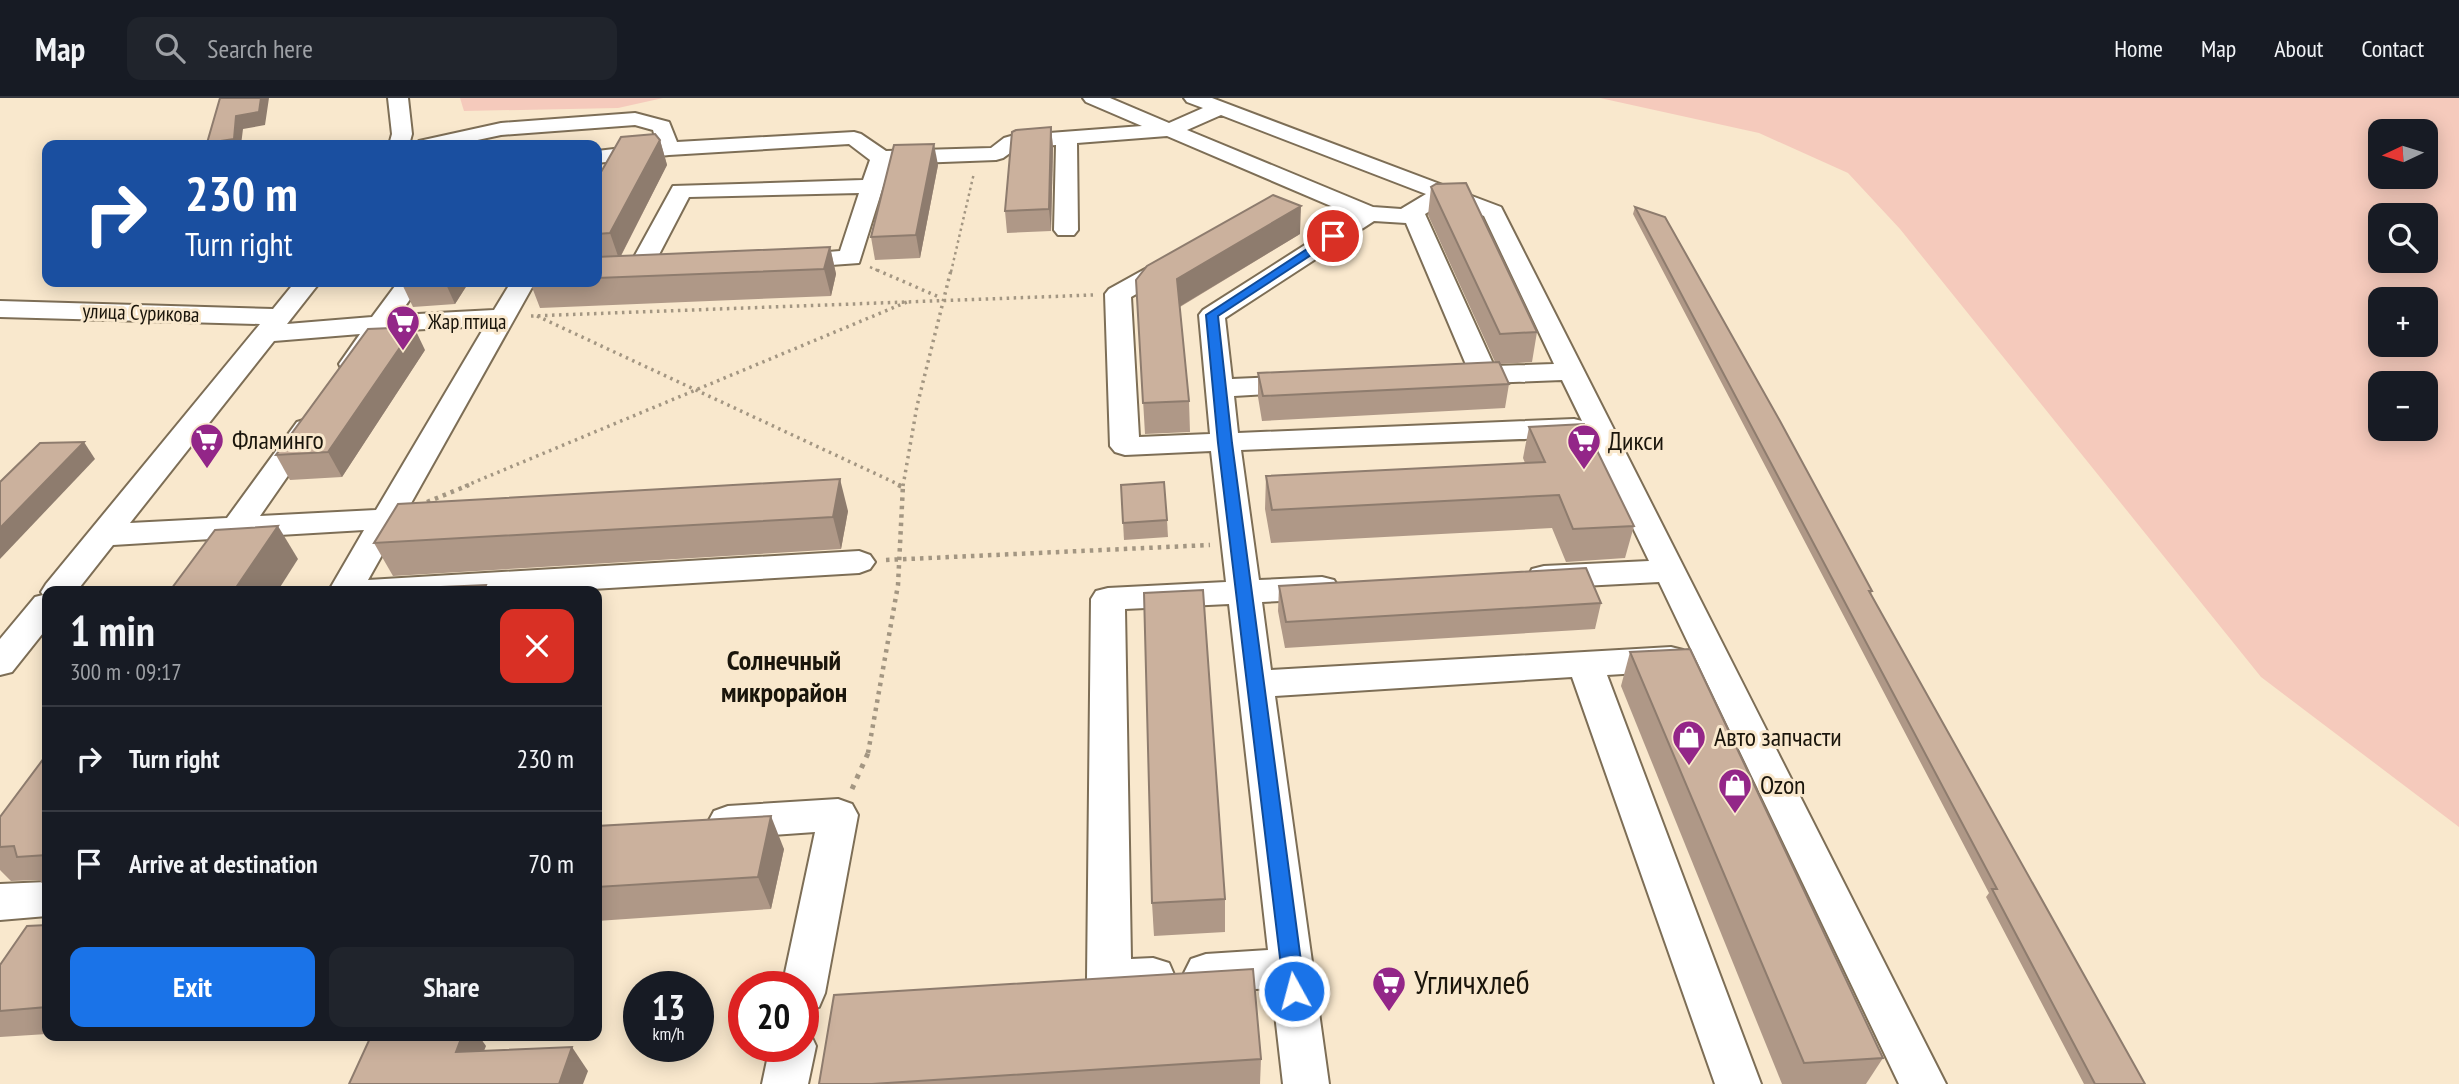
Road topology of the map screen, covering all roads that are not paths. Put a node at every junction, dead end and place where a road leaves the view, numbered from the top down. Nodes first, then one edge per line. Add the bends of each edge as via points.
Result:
1 (398, 98) edge
2 (1093, 98) edge
3 (1194, 98) edge
4 (1220, 108) junction
5 (1170, 130) junction
6 (1067, 137) junction
7 (400, 140) edge
8 (451, 140) edge
9 (669, 149) junction
10 (881, 158) junction
11 (602, 159) edge
12 (872, 186) junction
13 (1444, 193) junction
14 (1413, 212) junction
15 (1369, 214) junction
16 (1300, 223) edge
17 (1066, 230) dead end
18 (1333, 236) junction
19 (1198, 249) edge
20 (771, 262) edge
21 (666, 267) edge
22 (304, 287) edge
23 (407, 287) edge
24 (520, 287) edge
25 (0, 309) edge
26 (502, 317) junction
27 (381, 324) junction
28 (275, 326) junction
29 (1572, 371) junction
30 (1484, 375) junction
31 (1428, 378) edge
32 (1331, 382) edge
33 (1219, 388) junction
34 (1598, 427) junction
35 (1225, 443) junction
36 (387, 519) junction
37 (235, 529) junction
38 (104, 536) junction
39 (859, 562) road end
40 (1670, 571) junction
41 (1505, 579) edge
42 (63, 586) edge
43 (194, 586) edge
44 (348, 586) edge
45 (479, 586) edge
46 (1355, 586) edge
47 (1245, 592) junction
48 (42, 611) edge
49 (1712, 656) junction
50 (0, 663) edge
51 (1585, 664) junction
52 (1255, 684) junction
53 (691, 825) edge
54 (42, 899) edge
55 (0, 902) edge
56 (1291, 968) junction
57 (807, 971) edge
58 (790, 1062) edge
59 (785, 1084) edge
60 (1306, 1084) edge
61 (1738, 1084) edge
62 (1923, 1084) edge

1 - 7 street
2 - 5 street
3 - 4 street
4 - 5 street
4 - 13 street
5 - 6 street
5 - 15 street
6 - 10 street via 1011,142 996,154
6 - 17 street
8 - 9 street via 500,130 635,119 662,126
9 - 10 street via 854,138
9 - 11 street
10 - 12 street
12 - 20 street via 850,258
12 - 21 street via 681,191 629,268
13 - 14 street
13 - 29 street via 1493,212
14 - 15 street via 1405,216
14 - 30 street
15 - 18 street
16 - 18 street
18 - 33 street via 1212,315
19 - 35 street via 1118,294 1125,446
22 - 28 street
23 - 27 street
24 - 26 street
25 - 28 street, улица Сурикова
26 - 27 street, улица Сурикова
26 - 36 street
27 - 28 street, улица Сурикова
27 - 37 street
28 - 38 street
29 - 30 street
29 - 34 street
30 - 31 street
32 - 33 street
33 - 35 street
34 - 35 street
34 - 40 street
35 - 47 street
36 - 37 street
36 - 44 street
37 - 38 street
37 - 43 street
38 - 42 street
39 - 45 street
40 - 41 street
40 - 49 street
46 - 47 street
47 - 52 street
47 - 56 street via 1108,598 1109,980
48 - 50 street
49 - 51 street
49 - 62 street
51 - 52 street
51 - 61 street
52 - 56 street
53 - 57 street via 838,815
54 - 55 street
56 - 60 street
58 - 59 street

